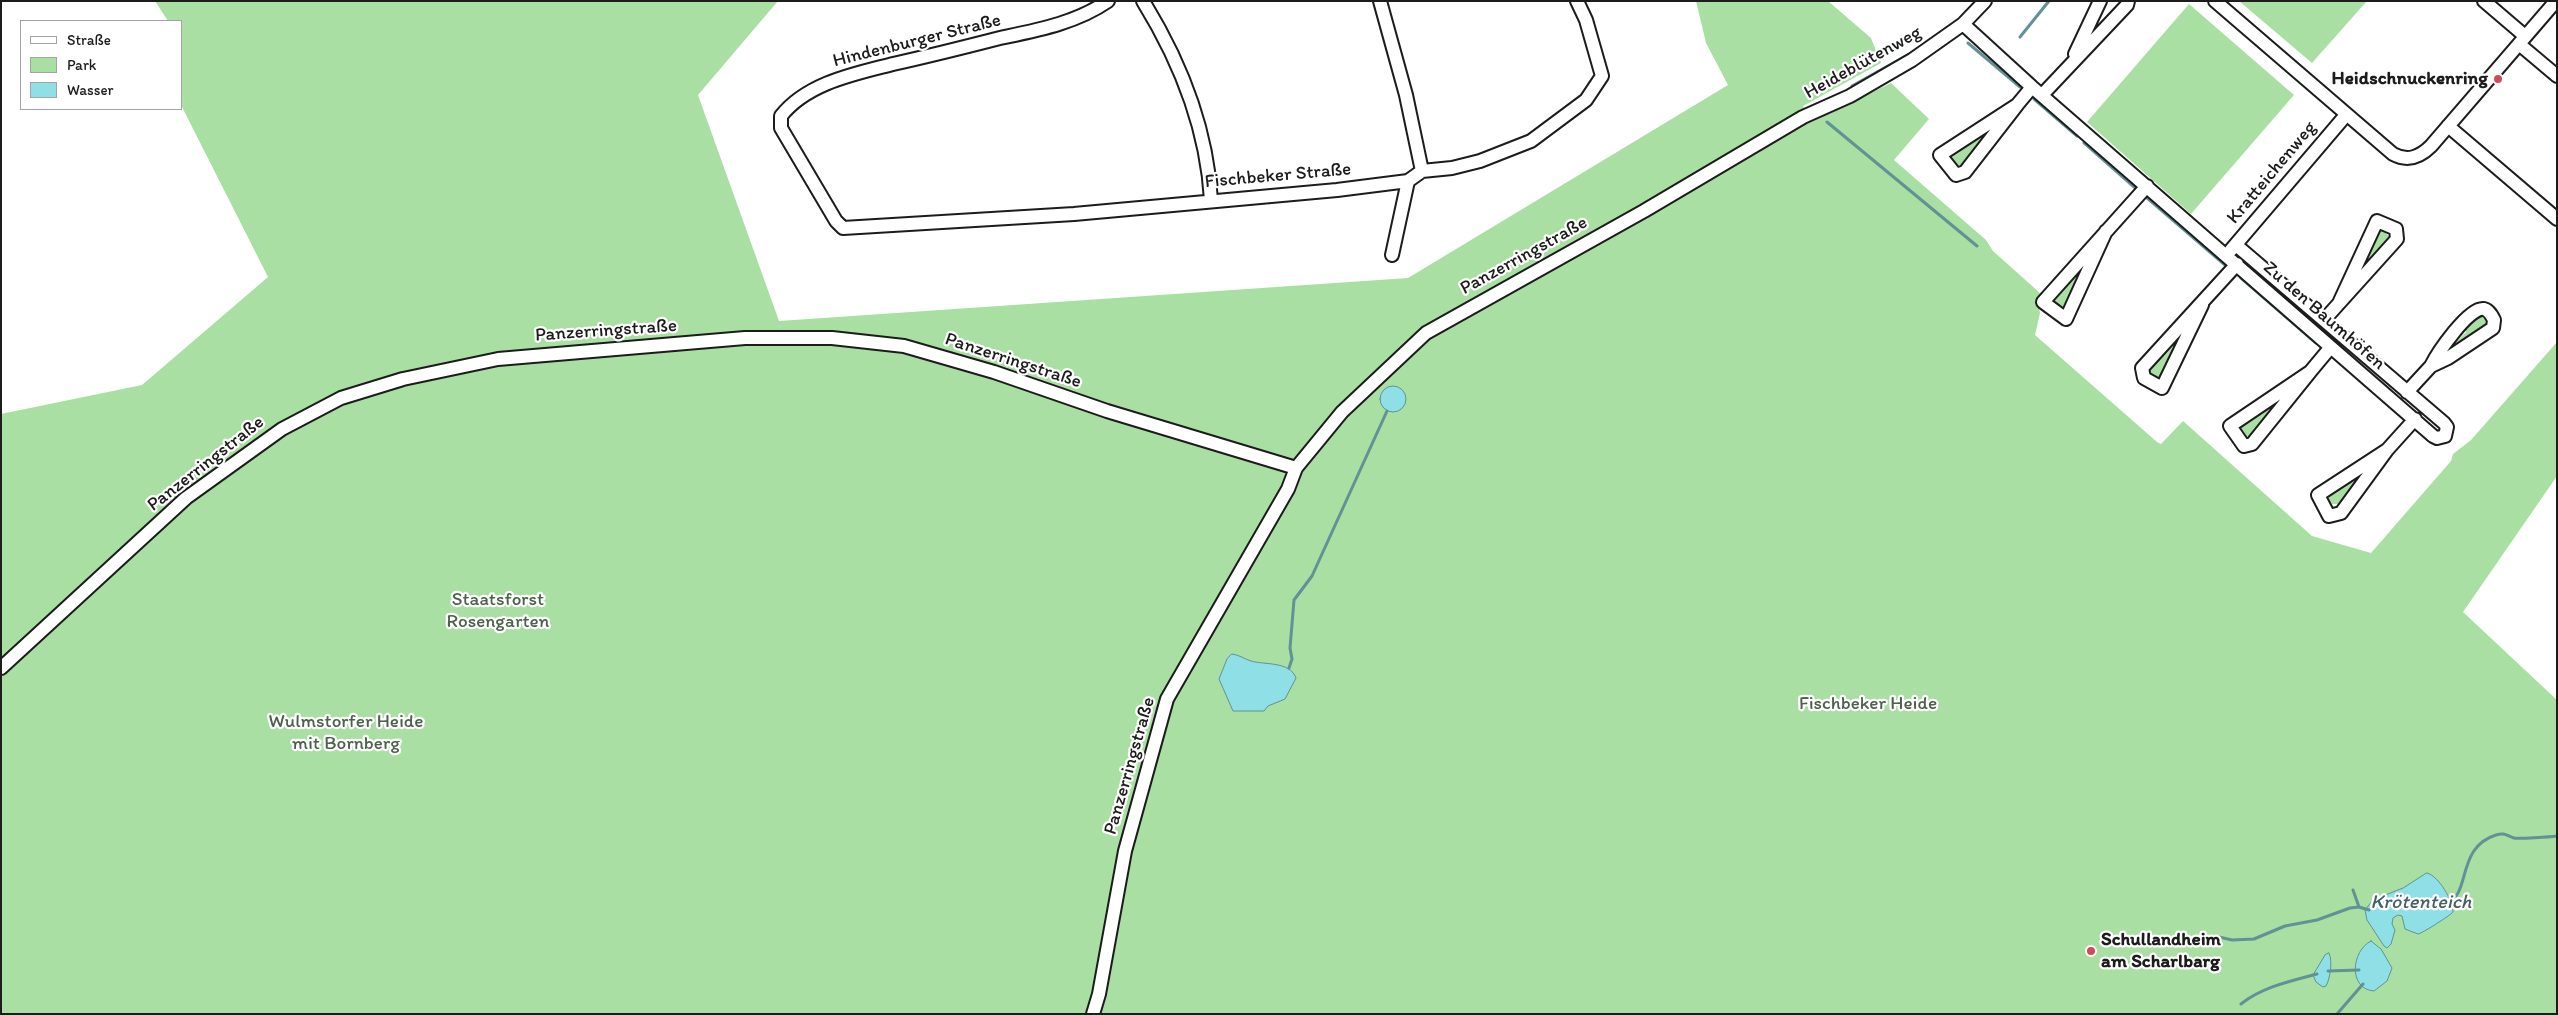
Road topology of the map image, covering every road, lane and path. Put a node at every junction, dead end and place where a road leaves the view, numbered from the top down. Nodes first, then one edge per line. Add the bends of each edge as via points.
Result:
1 (1108, 1) edge
2 (1143, 1) edge
3 (1380, 1) edge
4 (1577, 1) edge
5 (1985, 1) edge
6 (2100, 1) edge
7 (2128, 1) edge
8 (2215, 1) edge
9 (2484, 1) edge
10 (2556, 1) edge
11 (1963, 24) junction
12 (2522, 40) junction
13 (2069, 66) junction
14 (2557, 76) edge
15 (2037, 91) junction
16 (2017, 105) junction
17 (2346, 115) junction
18 (1803, 117) joint
19 (2448, 126) junction
20 (1422, 171) junction
21 (1408, 181) junction
22 (2147, 186) junction
23 (1211, 200) junction
24 (2557, 219) edge
25 (843, 228) joint
26 (2106, 231) junction
27 (2236, 244) junction
28 (1392, 255) dead end
29 (2227, 255) junction
30 (2237, 264) junction
31 (2340, 301) junction
32 (2202, 305) junction
33 (2324, 320) junction
34 (2330, 348) junction
35 (2430, 366) junction
36 (2310, 372) junction
37 (2408, 392) junction
38 (2415, 419) junction
39 (2387, 450) junction
40 (1296, 468) junction
41 (1, 668) edge
42 (1093, 1014) edge

1 - 25 street, Hindenburger Straße via 1093,11 1054,25 861,72 820,86 790,105 781,116 782,128
2 - 23 street via 1189,94 1203,141
3 - 20 street via 1406,95
4 - 20 street, Fischbeker Straße via 1586,20 1602,76 1586,100 1531,141 1480,161
5 - 11 street, Heideblütenweg
6 - 13 street
7 - 13 street via 2127,6
8 - 17 street
9 - 12 street
10 - 12 street
11 - 15 street, Zu den Baumhöfen
11 - 18 street, Heideblütenweg via 1906,64 1850,96
12 - 14 street
12 - 19 street
13 - 15 street
15 - 16 street
15 - 22 street, Zu den Baumhöfen
16 - 16 street via 1940,155 1956,175 1965,172
17 - 19 street via 2393,154 2407,158 2424,153
17 - 27 street, Kratteichenweg
18 - 40 street, Panzerringstraße via 1644,211 1426,333 1342,412
19 - 24 street
20 - 21 street, Fischbeker Straße
21 - 23 street, Fischbeker Straße
21 - 28 street
22 - 26 street
22 - 29 street, Zu den Baumhöfen
23 - 25 street, Fischbeker Straße via 1065,214
26 - 26 street via 2043,302 2066,319 2094,257
27 - 29 street, Kratteichenweg
27 - 33 street, Zu den Baumhöfen
29 - 30 street, Zu den Baumhöfen
30 - 32 street
30 - 34 street, Zu den Baumhöfen
31 - 31 street via 2397,238 2396,228 2377,222
31 - 33 street
32 - 32 street via 2142,368 2144,378 2162,388
33 - 37 street, Zu den Baumhöfen
34 - 36 street
34 - 38 street, Zu den Baumhöfen
35 - 35 street via 2493,328 2494,320 2489,312 2478,309 2466,319
35 - 37 street
36 - 36 street via 2230,426 2244,446 2252,444
37 - 38 street, Zu den Baumhöfen via 2444,423 2447,432 2437,438
38 - 39 street
39 - 39 street via 2318,495 2329,516 2341,513
40 - 41 street, Panzerringstraße via 904,346 832,338 745,338 498,359 402,379 340,398 282,429 186,498
40 - 42 street, Panzerringstraße via 1288,489 1167,699 1125,851

